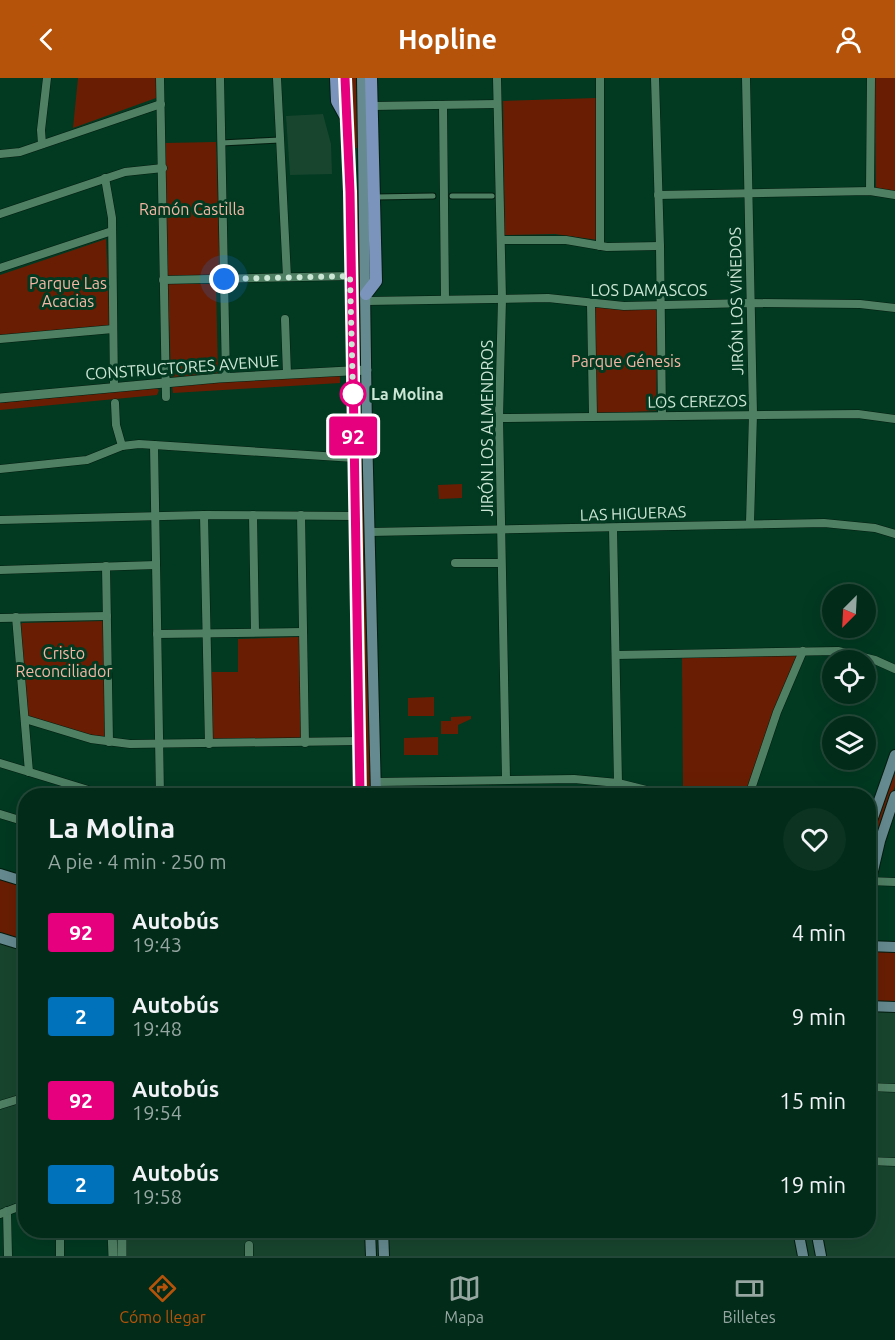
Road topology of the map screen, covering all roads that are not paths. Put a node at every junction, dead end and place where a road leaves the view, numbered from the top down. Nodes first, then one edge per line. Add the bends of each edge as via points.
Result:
1 (47, 78) edge
2 (160, 78) edge
3 (220, 78) edge
4 (277, 78) edge
5 (336, 78) edge
6 (345, 78) edge
7 (497, 78) edge
8 (600, 78) edge
9 (655, 78) edge
10 (746, 78) edge
11 (871, 78) edge
12 (367, 80) edge
13 (161, 104) junction
14 (498, 104) junction
15 (443, 105) junction
16 (373, 106) junction
17 (346, 119) junction
18 (374, 134) junction
19 (280, 140) junction
20 (221, 143) junction
21 (42, 144) junction
22 (0, 154) edge
23 (363, 161) junction
24 (163, 168) junction
25 (105, 178) junction
26 (870, 191) junction
27 (350, 192) junction
28 (748, 192) junction
29 (370, 195) junction
30 (658, 195) junction
31 (895, 195) edge
32 (433, 196) dead end
33 (452, 196) dead end
34 (492, 196) dead end
35 (0, 214) edge
36 (112, 231) junction
37 (501, 240) junction
38 (600, 246) junction
39 (660, 246) junction
40 (0, 268) edge
41 (350, 276) junction
42 (287, 277) junction
43 (224, 279) junction
44 (163, 280) junction
45 (366, 298) junction
46 (445, 299) junction
47 (502, 299) junction
48 (749, 303) junction
49 (591, 304) junction
50 (660, 305) junction
51 (895, 308) edge
52 (285, 319) dead end
53 (113, 329) junction
54 (0, 339) edge
55 (352, 370) junction
56 (367, 370) junction
57 (287, 374) junction
58 (226, 377) junction
59 (165, 382) junction
60 (353, 386) junction
61 (367, 386) junction
62 (114, 387) junction
63 (0, 398) edge
64 (166, 398) dead end
65 (115, 403) dead end
66 (753, 414) junction
67 (662, 415) junction
68 (593, 416) junction
69 (499, 418) junction
70 (895, 419) edge
71 (368, 430) junction
72 (353, 431) junction
73 (154, 445) junction
74 (122, 446) junction
75 (354, 458) junction
76 (0, 469) edge
77 (204, 515) junction
78 (253, 515) junction
79 (302, 515) junction
80 (155, 516) junction
81 (355, 516) junction
82 (0, 520) edge
83 (750, 523) junction
84 (613, 528) junction
85 (501, 530) junction
86 (370, 532) junction
87 (895, 534) edge
88 (455, 563) dead end
89 (501, 563) junction
90 (156, 565) junction
91 (106, 566) junction
92 (0, 570) edge
93 (107, 615) junction
94 (16, 617) junction
95 (0, 618) edge
96 (255, 632) junction
97 (303, 632) junction
98 (207, 633) junction
99 (157, 634) junction
100 (803, 651) junction
101 (616, 655) junction
102 (895, 669) edge
103 (25, 719) junction
104 (359, 741) junction
105 (109, 742) junction
106 (305, 743) junction
107 (209, 744) junction
108 (159, 745) junction
109 (895, 755) edge
110 (0, 763) edge
111 (29, 772) junction
112 (506, 779) junction
113 (376, 782) junction
114 (618, 783) junction
115 (79, 788) edge
116 (160, 788) edge
117 (360, 788) edge
118 (376, 788) edge
119 (638, 788) edge
120 (751, 788) edge
121 (895, 796) edge
122 (876, 809) edge
123 (0, 814) edge
124 (18, 820) edge
125 (876, 857) edge
126 (0, 874) edge
127 (18, 880) edge
128 (895, 882) edge
129 (876, 883) edge
130 (0, 938) edge
131 (18, 944) edge
132 (876, 946) edge
133 (895, 947) edge
134 (876, 1006) edge
135 (895, 1007) edge
136 (876, 1087) edge
137 (895, 1088) edge
138 (18, 1099) edge
139 (0, 1105) edge
140 (876, 1161) edge
141 (895, 1162) edge
142 (4, 1212) edge
143 (60, 1238) edge
144 (112, 1238) edge
145 (122, 1238) edge
146 (370, 1238) edge
147 (383, 1238) edge
148 (800, 1238) edge
149 (818, 1238) edge
150 (249, 1245) dead end
151 (8, 1256) edge
152 (60, 1256) edge
153 (113, 1256) edge
154 (122, 1256) edge
155 (249, 1256) edge
156 (371, 1256) edge
157 (384, 1256) edge
158 (803, 1256) edge
159 (821, 1256) edge

1 - 21 street
2 - 13 street
3 - 20 street
4 - 19 street
5 - 17 main road via 337,101
6 - 17 main road
7 - 14 street, JIRÓN LOS ALMENDROS
8 - 38 street
9 - 30 street
10 - 28 street, JIRÓN LOS VIÑEDOS
11 - 26 street
12 - 16 main road
12 - 23 main road
13 - 21 street
13 - 24 street
14 - 15 street
14 - 37 street, JIRÓN LOS ALMENDROS
15 - 16 street
15 - 46 street
16 - 18 main road
17 - 27 main road
18 - 23 main road
18 - 29 main road
19 - 20 street
19 - 42 street
20 - 43 street
21 - 22 street
23 - 29 main road
24 - 25 street
24 - 44 street
25 - 35 street
25 - 36 street
26 - 28 street
26 - 31 street
27 - 29 main road via 357,200
27 - 41 main road
28 - 30 street
28 - 48 street, JIRÓN LOS VIÑEDOS
29 - 32 street
29 - 45 main road via 376,281
30 - 39 street
33 - 34 street
36 - 40 street
36 - 53 street
37 - 38 street via 566,240
37 - 47 street, JIRÓN LOS ALMENDROS
38 - 39 street
39 - 50 street
41 - 42 street
41 - 55 main road
42 - 43 street
43 - 44 street
43 - 58 street
44 - 59 street
45 - 46 street, LOS DAMASCOS
45 - 56 main road
46 - 47 street, LOS DAMASCOS
47 - 49 street, LOS DAMASCOS via 548,298
47 - 69 street, JIRÓN LOS ALMENDROS
48 - 50 street, LOS DAMASCOS
48 - 51 street, LOS DAMASCOS
48 - 66 street, JIRÓN LOS VIÑEDOS
49 - 50 street, LOS DAMASCOS
49 - 68 street
50 - 67 street
52 - 57 street
53 - 54 street
53 - 62 street
55 - 56 street, CONSTRUCTORES AVENUE
55 - 57 street, CONSTRUCTORES AVENUE
55 - 60 main road
56 - 61 main road
57 - 58 street, CONSTRUCTORES AVENUE
58 - 59 street, CONSTRUCTORES AVENUE
59 - 62 street, CONSTRUCTORES AVENUE
59 - 64 street
60 - 61 street
60 - 72 main road
61 - 71 main road
62 - 63 street, CONSTRUCTORES AVENUE
65 - 74 street
66 - 67 street, LOS CEREZOS
66 - 70 street, LOS CEREZOS via 858,414
66 - 83 street, JIRÓN LOS VIÑEDOS
67 - 68 street, LOS CEREZOS
68 - 69 street, LOS CEREZOS
69 - 85 street, JIRÓN LOS ALMENDROS
71 - 72 main road via 358,425
71 - 86 main road
72 - 75 main road
73 - 74 street
73 - 75 street
73 - 80 street
74 - 76 street via 87,460
75 - 81 main road
77 - 78 street
77 - 80 street
77 - 98 street
78 - 79 street
78 - 96 street
79 - 81 street
79 - 97 street
80 - 82 street
80 - 90 street
81 - 104 main road
83 - 84 street, LAS HIGUERAS
83 - 87 street, LAS HIGUERAS via 824,523
84 - 85 street, LAS HIGUERAS
84 - 101 street
85 - 86 street, LAS HIGUERAS
85 - 89 street, JIRÓN LOS ALMENDROS
86 - 113 main road
88 - 89 street
89 - 112 street, JIRÓN LOS ALMENDROS
90 - 91 street
90 - 99 street
91 - 92 street
91 - 93 street
93 - 94 street
93 - 105 street
94 - 95 street
94 - 103 street
96 - 97 street
96 - 98 street
97 - 106 street
98 - 99 street
98 - 107 street
99 - 108 street
100 - 101 street
100 - 102 street via 838,651
100 - 120 street
101 - 114 street
103 - 105 street
103 - 111 street
104 - 106 street
104 - 117 main road
105 - 108 street
106 - 107 street
107 - 108 street
108 - 116 street
109 - 122 main road
110 - 111 street
111 - 115 street
112 - 113 street
112 - 114 street
113 - 118 main road
114 - 119 street
121 - 125 main road
123 - 124 street
126 - 127 main road
128 - 129 street
130 - 131 main road
132 - 133 main road
134 - 135 main road
136 - 137 street
138 - 139 street
140 - 141 street
142 - 151 street
143 - 152 street
144 - 153 street
145 - 154 street
146 - 156 main road
147 - 157 main road
148 - 158 main road
149 - 159 main road
150 - 155 street

